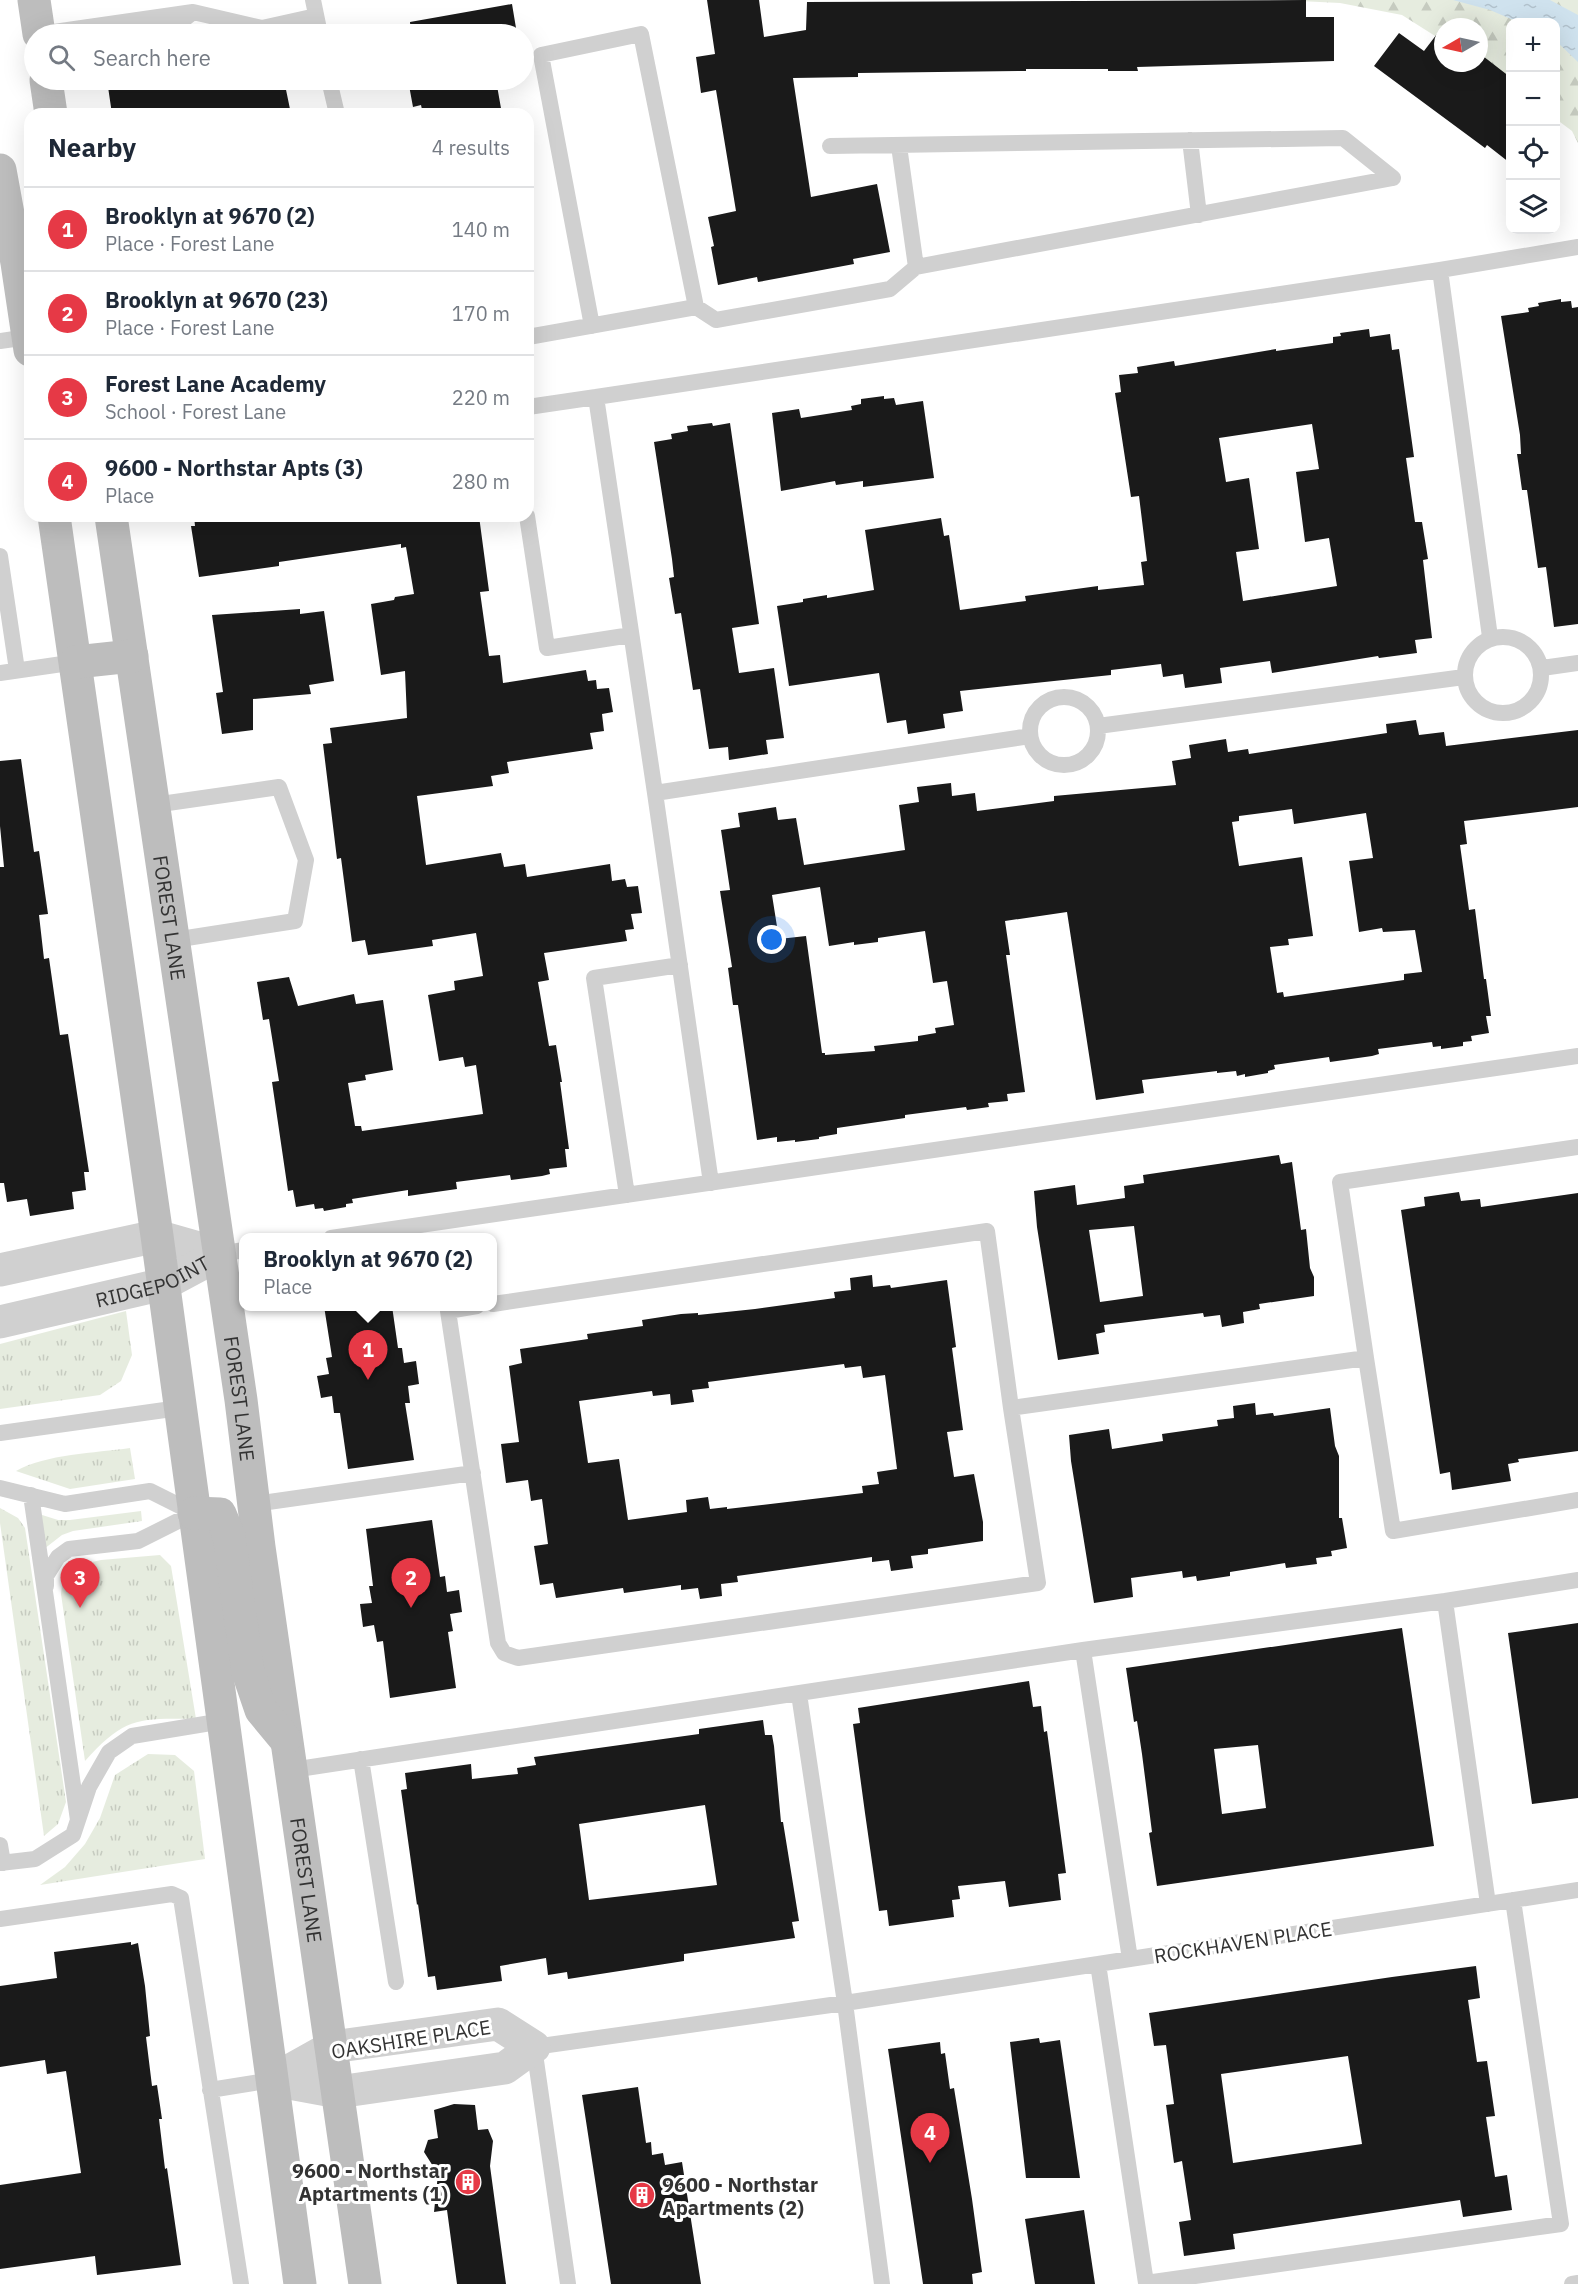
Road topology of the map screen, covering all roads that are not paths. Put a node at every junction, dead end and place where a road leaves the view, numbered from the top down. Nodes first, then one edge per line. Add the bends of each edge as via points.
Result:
1 (34, 0) edge
2 (314, 8) edge
3 (193, 12) junction
4 (38, 24) edge
5 (110, 24) edge
6 (178, 24) edge
7 (245, 24) edge
8 (272, 24) edge
9 (318, 24) edge
10 (47, 90) edge
11 (331, 90) edge
12 (50, 108) edge
13 (336, 108) edge
14 (1190, 140) junction
15 (830, 146) dead end
16 (899, 146) junction
17 (0, 170) edge
18 (1199, 214) junction
19 (1578, 247) edge
20 (16, 265) edge
21 (916, 267) junction
22 (1440, 270) junction
23 (696, 307) junction
24 (592, 326) junction
25 (534, 337) edge
26 (19, 343) edge
27 (596, 397) junction
28 (534, 406) edge
29 (55, 522) edge
30 (116, 522) edge
31 (528, 522) edge
32 (0, 556) edge
33 (631, 635) junction
34 (1490, 638) junction
35 (132, 656) junction
36 (76, 662) junction
37 (1578, 663) edge
38 (1542, 668) junction
39 (17, 670) junction
40 (0, 673) edge
41 (1464, 677) junction
42 (1098, 726) junction
43 (1030, 736) junction
44 (655, 793) junction
45 (154, 805) junction
46 (174, 940) junction
47 (680, 965) junction
48 (1578, 1056) edge
49 (1578, 1148) edge
50 (711, 1183) junction
51 (627, 1195) junction
52 (365, 1233) edge
53 (157, 1236) junction
54 (232, 1252) edge
55 (0, 1270) edge
56 (164, 1284) junction
57 (497, 1303) edge
58 (448, 1311) edge
59 (0, 1322) edge
60 (1366, 1358) junction
61 (179, 1408) junction
62 (1011, 1408) junction
63 (0, 1433) edge
64 (473, 1473) junction
65 (0, 1488) edge
66 (31, 1495) junction
67 (1578, 1500) edge
68 (254, 1504) junction
69 (194, 1513) junction
70 (1578, 1580) edge
71 (46, 1593) junction
72 (1445, 1601) junction
73 (1083, 1650) junction
74 (799, 1694) junction
75 (223, 1721) junction
76 (290, 1756) junction
77 (361, 1759) junction
78 (78, 1820) junction
79 (0, 1845) edge
80 (1, 1863) edge
81 (1578, 1890) edge
82 (1513, 1900) junction
83 (1488, 1904) junction
84 (0, 1919) edge
85 (1130, 1959) junction
86 (1098, 1964) junction
87 (396, 1982) dead end
88 (907, 1993) joint
89 (845, 2003) junction
90 (332, 2047) junction
91 (534, 2047) junction
92 (273, 2080) junction
93 (210, 2090) junction
94 (338, 2092) junction
95 (1578, 2283) edge
96 (241, 2284) edge
97 (300, 2284) edge
98 (365, 2284) edge
99 (568, 2284) edge
100 (882, 2284) edge
101 (1572, 2284) edge

1 - 4 main road
2 - 8 lane
2 - 9 lane
3 - 5 lane
3 - 6 lane
3 - 7 lane
10 - 12 main road
11 - 13 lane
14 - 16 lane
14 - 18 lane
14 - 18 lane via 1343,138 1393,178
15 - 16 lane
16 - 21 lane
17 - 20 main road
18 - 21 lane
19 - 22 lane
20 - 26 main road
21 - 23 lane via 890,289 716,320
22 - 27 lane
22 - 34 lane
23 - 24 lane
23 - 24 lane via 641,34 541,56
24 - 25 lane
27 - 28 lane
27 - 33 lane
29 - 36 main road
30 - 35 main road, FOREST LANE
31 - 33 lane via 547,648
32 - 39 lane
33 - 44 lane
34 - 38 lane via 1512,636 1532,648
34 - 41 lane via 1476,646 1467,660
35 - 36 main road
35 - 45 main road, FOREST LANE
36 - 39 lane
36 - 53 main road
37 - 38 lane
38 - 41 lane via 1539,689 1527,706 1507,714 1486,710 1470,697
39 - 40 lane
41 - 42 lane
42 - 43 lane via 1084,704 1059,697 1042,704 1032,718
42 - 43 lane via 1096,744 1086,758 1069,765 1052,763 1037,753
43 - 44 lane
44 - 47 lane
45 - 46 main road, FOREST LANE
45 - 46 lane via 279,787 306,860 295,921
46 - 54 main road, FOREST LANE
47 - 50 lane
47 - 51 lane via 594,978
48 - 50 lane
49 - 60 lane via 1340,1182
50 - 51 lane
51 - 52 lane
53 - 54 street, RIDGEPOINT
53 - 55 street, RIDGEPOINT
53 - 56 main road
54 - 56 street, RIDGEPOINT
54 - 68 main road, FOREST LANE
56 - 59 street, RIDGEPOINT
56 - 61 main road
57 - 62 lane via 987,1231
58 - 64 lane
60 - 62 lane
60 - 67 lane via 1393,1532
61 - 63 lane
61 - 69 main road
62 - 64 lane via 1038,1583 518,1658 504,1653 498,1643
64 - 68 lane
65 - 66 lane
66 - 69 lane via 65,1504 150,1491
66 - 71 lane
68 - 76 main road, FOREST LANE
69 - 71 lane via 138,1541 69,1549 58,1557 46,1576
69 - 75 main road
69 - 76 main road via 220,1514 230,1536 248,1672 261,1710
70 - 72 lane
71 - 78 lane
72 - 73 lane
72 - 83 lane
73 - 74 lane
73 - 85 lane
74 - 77 lane
74 - 89 lane
75 - 78 lane via 132,1736 110,1752 89,1787
75 - 92 main road
76 - 77 lane via 342,1762
76 - 90 main road, FOREST LANE
77 - 87 lane
78 - 80 lane via 73,1835 35,1858
79 - 80 lane
81 - 82 lane, ROCKHAVEN PLACE
82 - 83 lane, ROCKHAVEN PLACE
82 - 86 lane via 1561,2224 1146,2283
83 - 85 lane, ROCKHAVEN PLACE
84 - 93 lane via 172,1894 181,1898
85 - 86 lane, ROCKHAVEN PLACE
86 - 88 lane, ROCKHAVEN PLACE
88 - 89 lane, OAKSHIRE PLACE
89 - 91 lane, OAKSHIRE PLACE
89 - 100 lane
90 - 91 street, OAKSHIRE PLACE via 498,2024
90 - 92 street, OAKSHIRE PLACE
90 - 94 main road, FOREST LANE
91 - 94 street, OAKSHIRE PLACE via 505,2068
91 - 99 lane
92 - 93 lane
92 - 94 street, OAKSHIRE PLACE
92 - 97 main road
93 - 96 lane
94 - 98 main road, FOREST LANE
95 - 101 lane

